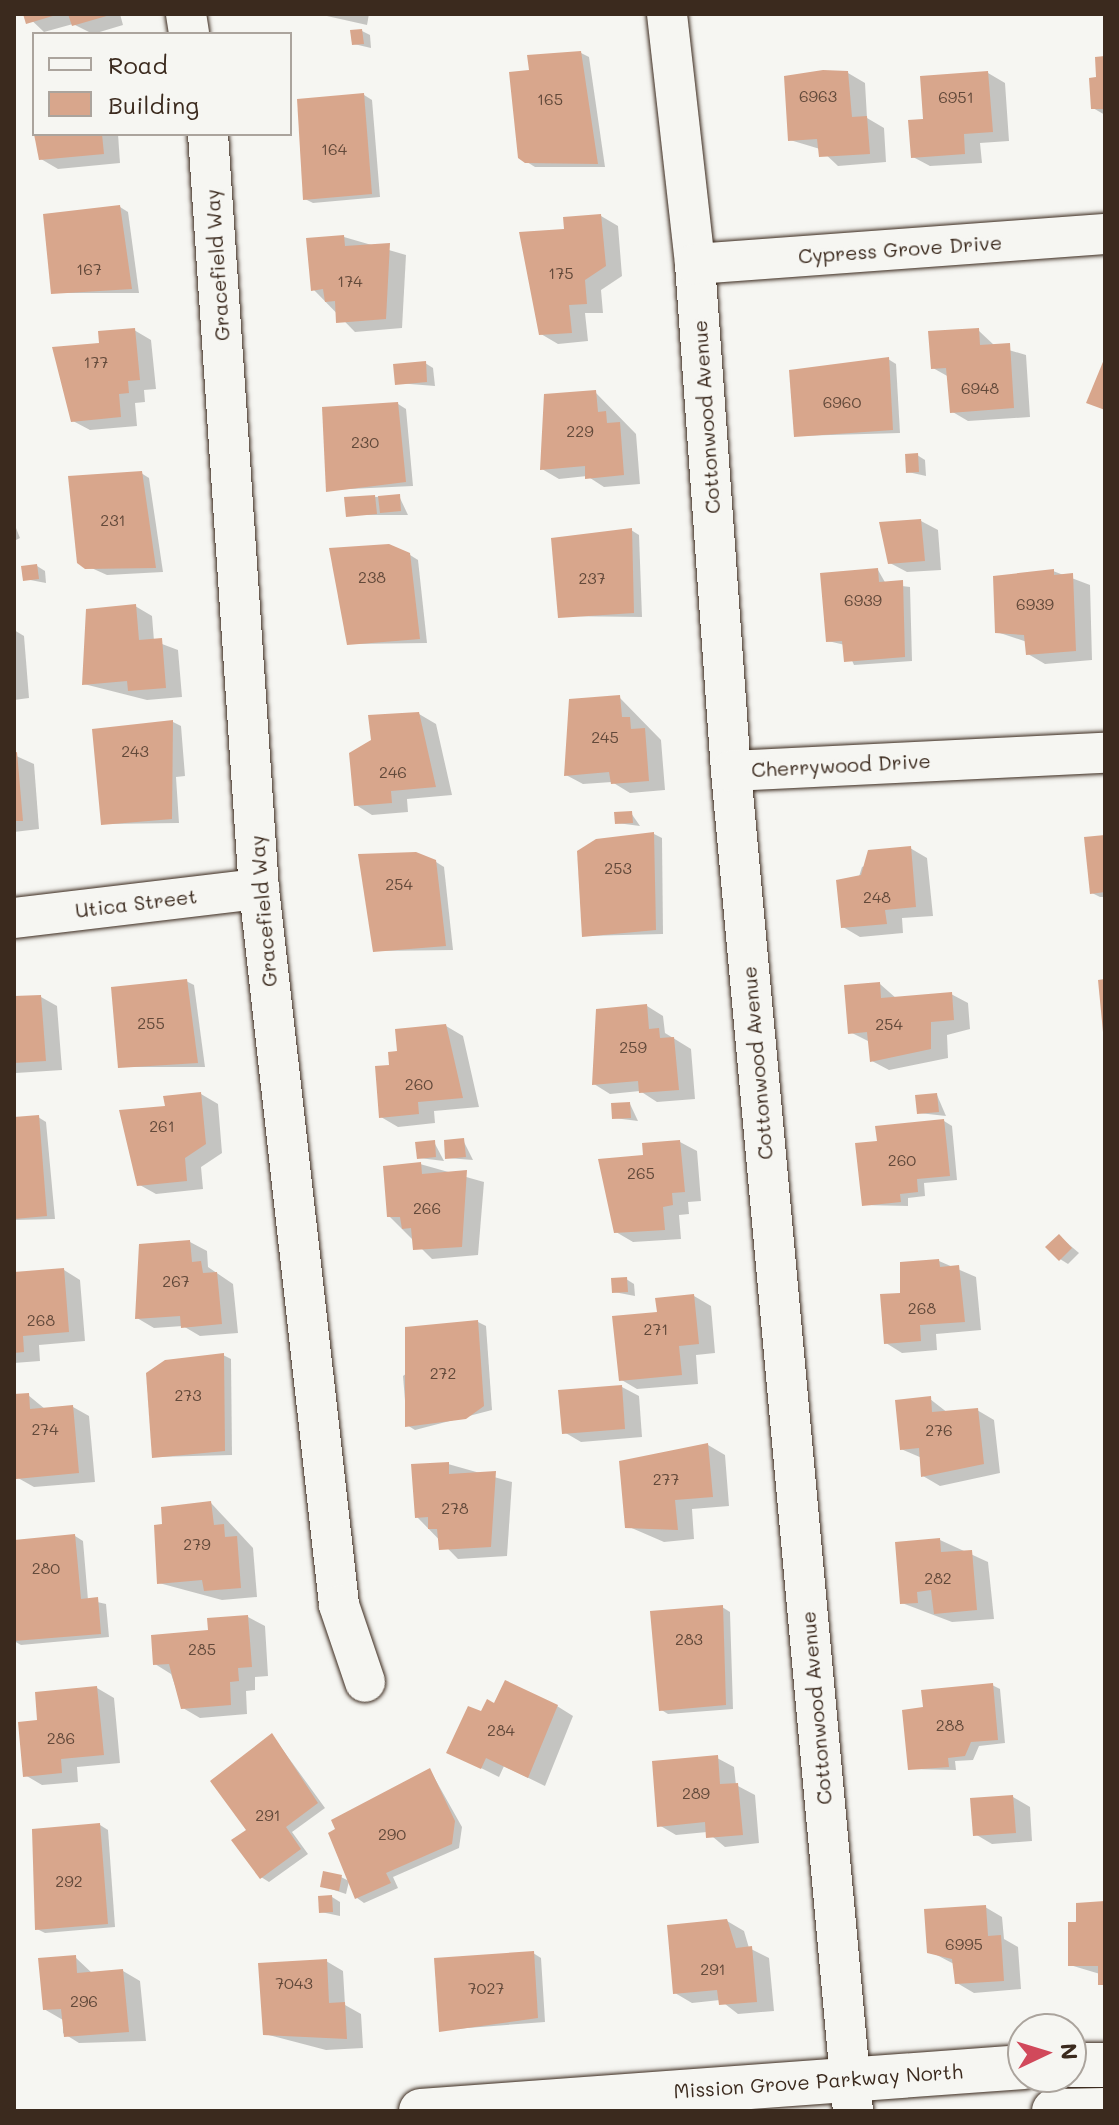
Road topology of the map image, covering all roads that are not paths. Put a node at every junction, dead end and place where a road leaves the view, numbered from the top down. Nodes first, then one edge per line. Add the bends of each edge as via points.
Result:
1 (667, 14) edge
2 (208, 136) edge
3 (1105, 234) edge
4 (695, 264) junction
5 (1105, 753) edge
6 (731, 771) junction
7 (259, 889) junction
8 (14, 918) edge
9 (365, 1682) dead end
10 (1007, 2070) edge
11 (852, 2096) edge
12 (1105, 2110) edge
13 (421, 2111) edge
14 (1054, 2111) edge

1 - 4 street, Cottonwood Avenue
2 - 7 street, Gracefield Way
3 - 4 street, Cypress Grove Drive
4 - 6 street, Cottonwood Avenue
5 - 6 street, Cherrywood Drive
6 - 11 street, Cottonwood Avenue
7 - 8 street, Utica Street
7 - 9 street, Gracefield Way via 339,1605
10 - 11 street, Mission Grove Parkway North
11 - 13 street, Mission Grove Parkway North
12 - 14 street

